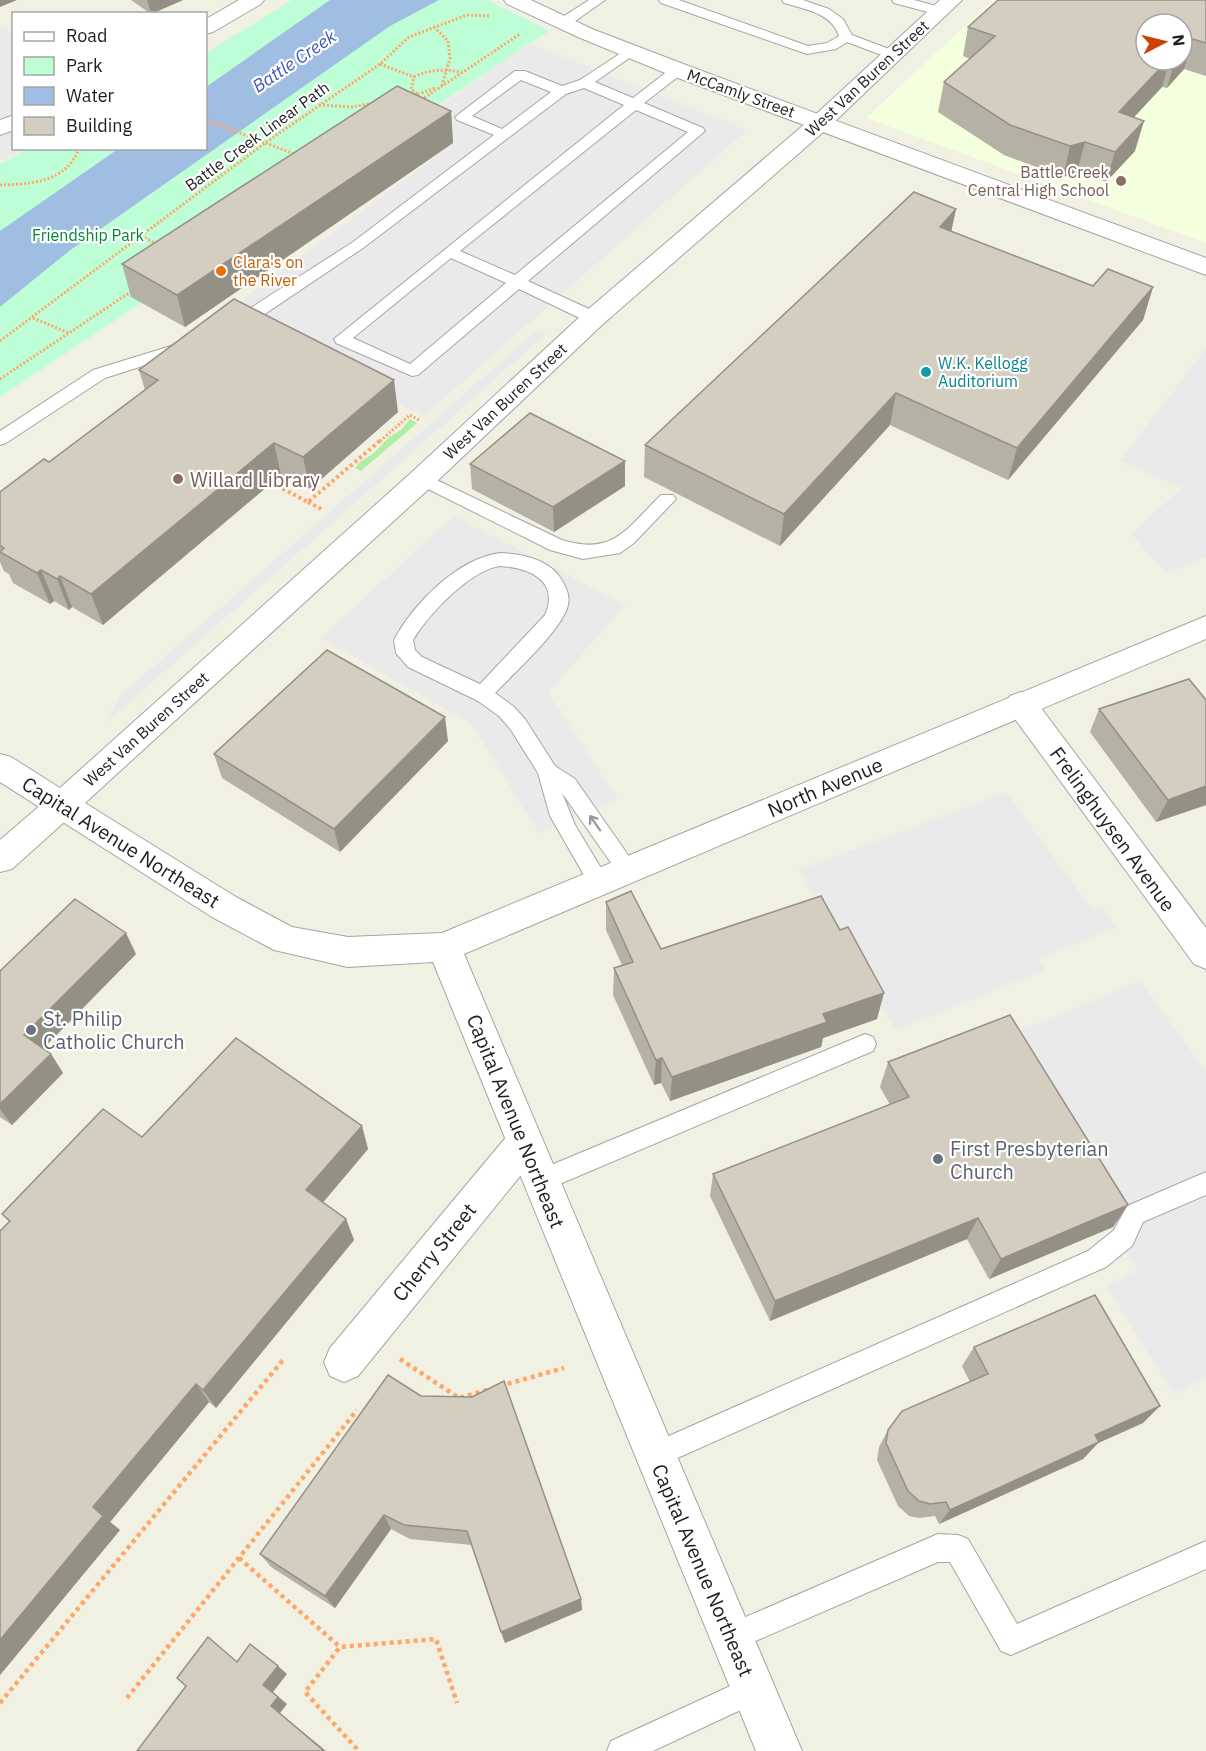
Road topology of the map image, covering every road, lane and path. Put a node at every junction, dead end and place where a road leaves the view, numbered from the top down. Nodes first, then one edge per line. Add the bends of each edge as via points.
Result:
1 (254, 0) edge
2 (598, 0) edge
3 (666, 0) edge
4 (789, 0) edge
5 (899, 0) edge
6 (523, 4) edge
7 (945, 5) edge
8 (563, 23) junction
9 (207, 27) edge
10 (434, 27) junction
11 (521, 33) dead end
12 (846, 37) junction
13 (630, 51) junction
14 (892, 55) junction
15 (380, 64) junction
16 (447, 69) junction
17 (678, 70) junction
18 (462, 72) junction
19 (414, 77) junction
20 (585, 82) junction
21 (442, 86) junction
22 (561, 91) junction
23 (417, 94) junction
24 (408, 98) edge
25 (374, 103) edge
26 (633, 104) junction
27 (318, 105) junction
28 (207, 120) edge
29 (821, 122) junction
30 (503, 134) junction
31 (265, 143) junction
32 (78, 150) edge
33 (304, 157) edge
34 (0, 185) edge
35 (141, 236) junction
36 (167, 248) edge
37 (448, 252) junction
38 (1206, 267) edge
39 (517, 282) junction
40 (137, 288) edge
41 (33, 317) junction
42 (594, 318) junction
43 (69, 333) junction
44 (221, 333) edge
45 (201, 341) edge
46 (0, 342) edge
47 (0, 379) edge
48 (419, 420) dead end
49 (0, 440) edge
50 (422, 479) junction
51 (272, 483) edge
52 (667, 499) dead end
53 (308, 502) junction
54 (323, 510) dead end
55 (1206, 627) edge
56 (482, 695) junction
57 (1021, 704) junction
58 (0, 766) edge
59 (548, 772) junction
60 (61, 806) junction
61 (0, 859) edge
62 (628, 871) junction
63 (599, 883) junction
64 (444, 947) junction
65 (1206, 954) edge
66 (865, 1044) dead end
67 (525, 1142) junction
68 (540, 1181) junction
69 (1206, 1183) edge
70 (399, 1358) dead end
71 (283, 1360) dead end
72 (344, 1362) dead end
73 (564, 1368) dead end
74 (357, 1410) dead end
75 (655, 1455) junction
76 (1206, 1555) edge
77 (239, 1558) junction
78 (730, 1638) junction
79 (340, 1647) junction
80 (752, 1690) junction
81 (127, 1698) dead end
82 (0, 1703) edge
83 (457, 1703) dead end
84 (357, 1749) dead end
85 (621, 1751) edge
86 (779, 1751) edge

1 - 9 street
2 - 8 lane
3 - 12 lane via 807,50 831,46
4 - 12 lane via 838,20
5 - 7 lane
6 - 8 street, McCamly Street
6 - 10 path, Battle Creek Linear Path via 511,17 467,15
7 - 14 street, West Van Buren Street
8 - 13 street, McCamly Street
10 - 15 path, Battle Creek Linear Path via 409,37
10 - 16 path via 448,40
11 - 18 path
12 - 14 lane
13 - 17 street, McCamly Street
13 - 20 lane
14 - 29 street, West Van Buren Street
15 - 19 path
15 - 27 path, Battle Creek Linear Path
16 - 18 path
16 - 19 path via 427,70
16 - 21 path
17 - 26 lane
17 - 29 street, McCamly Street
18 - 21 path
19 - 23 path via 411,88
20 - 22 lane
20 - 26 lane
21 - 23 path
21 - 23 path via 421,100
22 - 30 lane
22 - 30 lane via 520,74 462,117
23 - 24 path
25 - 27 path
26 - 37 lane
26 - 39 lane via 698,131
27 - 31 path, Battle Creek Linear Path
28 - 31 path
29 - 38 street, McCamly Street
29 - 42 street, West Van Buren Street
30 - 44 lane via 358,245
31 - 33 path
31 - 35 path, Battle Creek Linear Path
32 - 34 path via 73,163 51,178
35 - 36 path
35 - 41 path, Battle Creek Linear Path
37 - 39 lane
37 - 39 lane via 342,339 412,370
39 - 42 lane
40 - 43 path
41 - 43 path
41 - 46 path, Battle Creek Linear Path
42 - 50 street, West Van Buren Street
43 - 47 path
45 - 49 lane via 99,374
48 - 53 path via 410,415
50 - 52 lane via 556,545 583,553 614,548
50 - 60 street, West Van Buren Street
51 - 53 path
53 - 54 path
55 - 57 street, North Avenue
56 - 56 lane via 415,662 406,653 403,640 418,619 471,568 497,558 513,559 547,575 558,586 560,608
56 - 59 lane via 515,721
57 - 62 street, North Avenue
57 - 65 street, Frelinghuysen Avenue
58 - 60 street, Capital Avenue Northeast
62 -> 59 lane via 568,785
59 - 63 lane via 555,807
60 - 61 street, West Van Buren Street
60 - 64 street, Capital Avenue Northeast via 224,907 286,940 348,952
62 - 63 street, North Avenue
63 - 64 street, North Avenue
64 - 67 street, Capital Avenue Northeast
66 - 68 lane
67 - 68 street, Capital Avenue Northeast
67 - 72 street, Cherry Street
68 - 75 street, Capital Avenue Northeast
69 - 75 lane via 1135,1214 1123,1238 1097,1259
70 - 73 path via 459,1398
71 - 82 path
74 - 77 path
75 - 78 street, Capital Avenue Northeast
76 - 78 lane via 1011,1641 958,1549 938,1548
77 - 79 path
77 - 81 path
78 - 80 street, Capital Avenue Northeast
79 - 83 path via 436,1639
79 - 84 path via 305,1692
80 - 85 lane
80 - 86 street, Capital Avenue Northeast

